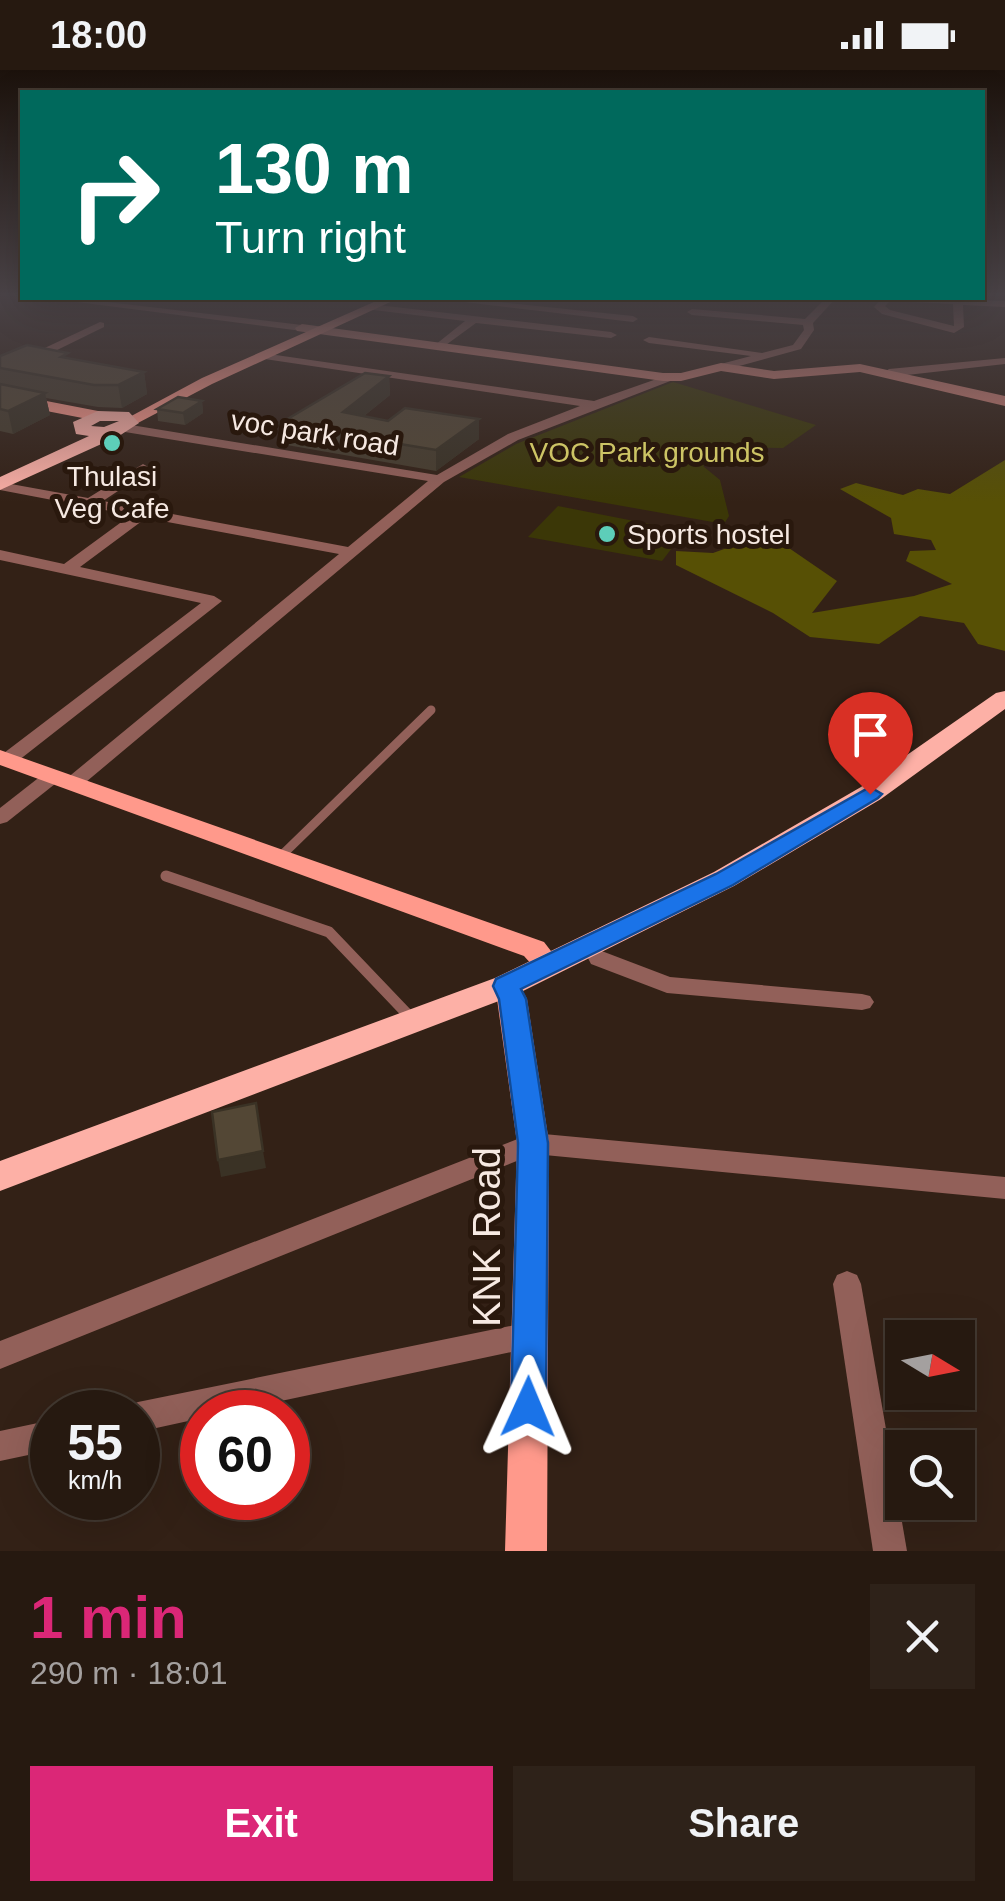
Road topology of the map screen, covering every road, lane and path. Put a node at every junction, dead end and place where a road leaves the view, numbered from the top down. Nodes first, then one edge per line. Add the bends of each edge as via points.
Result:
1 (233, 364) edge
2 (243, 364) edge
3 (317, 364) edge
4 (568, 364) edge
5 (732, 364) edge
6 (975, 364) edge
7 (722, 367) junction
8 (890, 373) junction
9 (672, 378) junction
10 (0, 400) edge
11 (1005, 402) edge
12 (594, 405) junction
13 (106, 424) junction
14 (494, 434) dead end
15 (512, 437) junction
16 (143, 468) dead end
17 (0, 476) edge
18 (439, 479) junction
19 (0, 485) edge
20 (90, 503) junction
21 (143, 512) junction
22 (353, 552) junction
23 (0, 555) edge
24 (69, 568) junction
25 (1003, 707) edge
26 (431, 710) dead end
27 (4, 759) edge
28 (63, 779) junction
29 (0, 818) edge
30 (281, 856) junction
31 (166, 876) dead end
32 (599, 958) junction
33 (548, 964) junction
34 (509, 992) junction
35 (862, 1002) dead end
36 (413, 1021) junction
37 (533, 1143) junction
38 (0, 1176) edge
39 (1005, 1188) edge
40 (0, 1197) edge
41 (847, 1284) dead end
42 (530, 1335) junction
43 (0, 1356) edge
44 (160, 1412) edge
45 (30, 1440) edge
46 (0, 1446) edge
47 (526, 1551) edge
48 (890, 1551) edge

1 - 13 main road
2 - 13 main road
3 - 12 street
4 - 9 main road
5 - 7 street
6 - 8 street
7 - 8 main road via 774,375 842,367
7 - 9 main road
8 - 11 main road
9 - 12 street
10 - 13 main road
12 - 15 street
13 - 17 highway
13 - 18 street, voc park road
13 - 19 highway
14 - 15 street
15 - 18 street
16 - 20 street
18 - 22 street
19 - 20 street
20 - 21 street
21 - 22 street
21 - 24 street
22 - 28 street
23 - 24 street
24 - 27 street via 214,601
25 - 32 highway via 882,800 741,885
25 - 33 highway via 724,879
26 - 30 lane
27 - 28 main road
28 - 29 street
28 - 30 main road
30 - 33 main road via 534,949
31 - 36 lane via 329,932
32 - 34 highway
32 - 35 street via 667,985
33 - 34 highway
34 - 36 highway
34 - 37 main road, KNK Road
34 - 40 highway
36 - 38 highway
37 - 39 street
37 - 42 main road, KNK Road
37 - 43 street
41 - 48 street
42 - 44 street
42 - 47 main road, KNK Road
45 - 46 street

